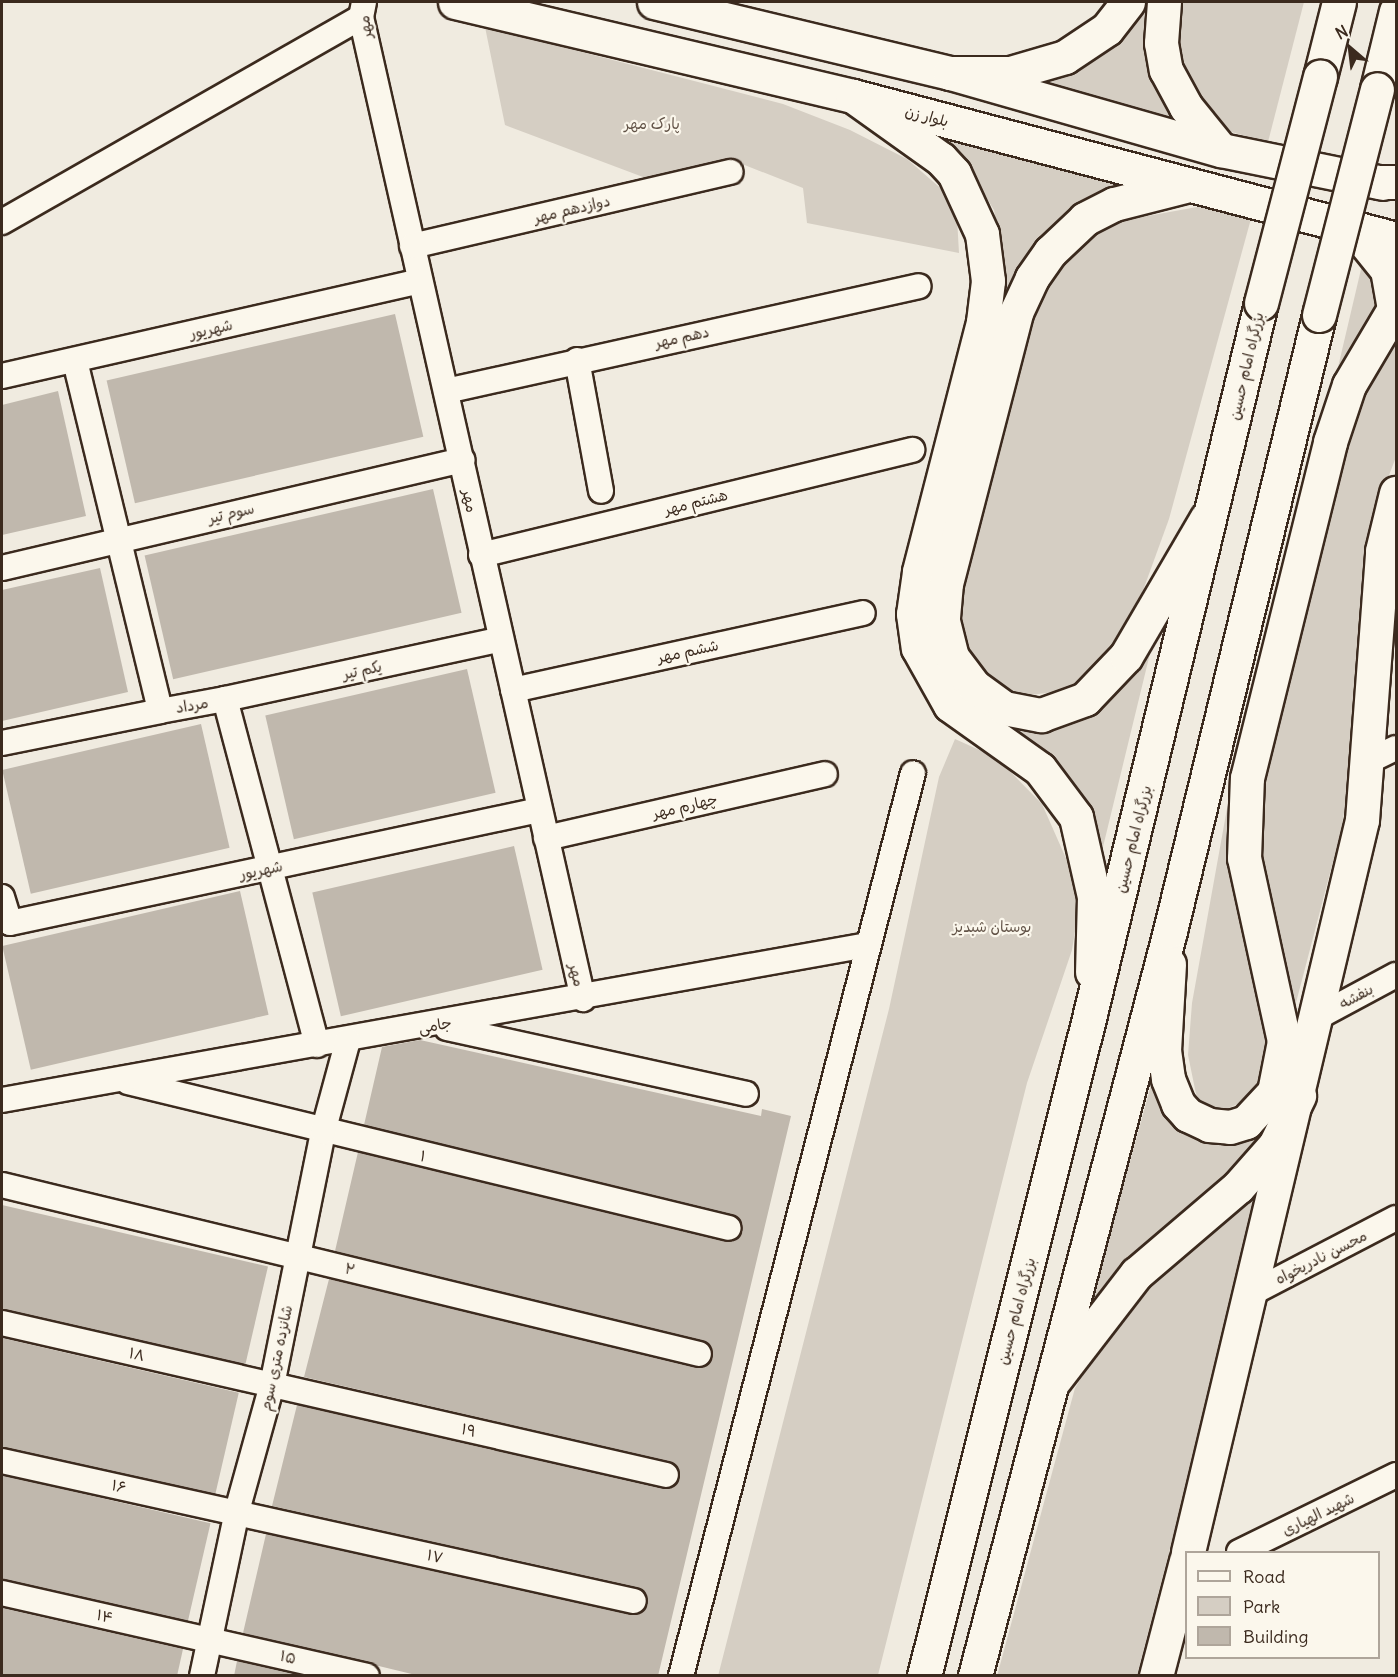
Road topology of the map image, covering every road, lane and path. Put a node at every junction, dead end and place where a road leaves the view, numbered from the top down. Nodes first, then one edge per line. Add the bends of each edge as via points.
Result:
1 (455, 2) edge
2 (654, 2) edge
3 (1128, 2) edge
4 (1164, 2) edge
5 (1339, 2) edge
6 (363, 9) edge
7 (1396, 11) edge
8 (950, 73) junction
9 (853, 96) junction
10 (1221, 150) junction
11 (731, 172) dead end
12 (1391, 183) edge
13 (1185, 186) junction
14 (2, 222) edge
15 (1353, 229) junction
16 (1396, 239) edge
17 (412, 246) junction
18 (419, 281) junction
19 (918, 286) dead end
20 (576, 360) junction
21 (75, 361) junction
22 (2, 376) edge
23 (446, 391) junction
24 (912, 450) dead end
25 (462, 460) junction
26 (601, 491) dead end
27 (1396, 493) edge
28 (1214, 507) junction
29 (119, 539) junction
30 (1389, 550) edge
31 (481, 555) junction
32 (2, 568) edge
33 (863, 613) dead end
34 (498, 640) junction
35 (513, 690) junction
36 (225, 699) junction
37 (160, 711) junction
38 (2, 743) edge
39 (1396, 748) edge
40 (1365, 763) junction
41 (913, 773) dead end
42 (825, 774) dead end
43 (539, 810) junction
44 (546, 838) junction
45 (270, 868) junction
46 (2, 897) edge
47 (6, 924) edge
48 (1170, 931) junction
49 (867, 945) junction
50 (1396, 975) edge
51 (583, 999) junction
52 (1090, 1014) junction
53 (1316, 1018) junction
54 (434, 1025) junction
55 (348, 1040) junction
56 (317, 1045) junction
57 (119, 1080) junction
58 (746, 1094) dead end
59 (1299, 1096) junction
60 (2, 1100) edge
61 (323, 1132) junction
62 (2, 1185) edge
63 (1396, 1218) edge
64 (729, 1228) dead end
65 (297, 1257) junction
66 (1246, 1296) junction
67 (2, 1323) edge
68 (699, 1354) dead end
69 (272, 1385) junction
70 (1049, 1387) junction
71 (2, 1461) edge
72 (666, 1475) dead end
73 (1396, 1475) edge
74 (237, 1511) junction
75 (1190, 1551) edge
76 (1241, 1551) edge
77 (1185, 1572) edge
78 (2, 1593) edge
79 (634, 1601) dead end
80 (209, 1639) junction
81 (202, 1676) edge
82 (367, 1676) edge
83 (681, 1676) edge
84 (924, 1676) edge
85 (975, 1676) edge
86 (1156, 1676) edge

1 - 9 main road, بلوار زن
2 - 8 main road
3 - 8 main road via 1107,29 1065,57 1010,73
4 - 10 main road via 1161,43 1166,70 1186,107
5 - 28 main road, بزرگراه امام حسین, bridge via 1261,303
6 - 14 street
6 - 17 street, مهر
7 - 48 main road, bridge
8 - 10 main road
9 - 13 main road, بلوار زن
9 - 52 main road via 941,159 958,182 981,234 988,281 982,322 919,572 913,614 918,648 950,705 1040,769 1077,817 1094,897
10 - 12 main road
11 - 17 street, دوازدهم مهر
13 - 15 main road, بلوار زن
13 - 28 main road via 1114,204 1085,219 1050,252 1032,278 1016,314 946,583 943,621 947,643 960,670 989,699 1019,713 1066,710 1084,699 1126,656
15 - 16 main road, بلوار زن
15 - 48 main road via 1387,270 1394,309 1349,385 1330,442 1247,778 1244,858 1284,1041 1274,1092 1246,1122 1230,1127 1209,1125 1188,1115 1172,1091 1164,1050
17 - 18 street, مهر
18 - 21 street, شهریور
18 - 23 street, مهر
19 - 20 street, دهم مهر
20 - 23 street, دهم مهر
20 - 26 street
21 - 22 street, شهریور
21 - 29 street, مرداد
23 - 25 street, مهر
24 - 31 street, هشتم مهر
25 - 29 street, سوم تیر
25 - 31 street, مهر
27 - 30 main road
28 - 52 main road, بزرگراه امام حسین
29 - 32 street, سوم تیر
29 - 37 street, مرداد
30 - 40 main road
31 - 34 street, مهر
33 - 35 street, ششم مهر
34 - 35 street, مهر
34 - 36 street, یکم تیر
35 - 43 street, مهر
36 - 37 street, مرداد
36 - 45 street, مرداد
37 - 38 street
39 - 40 street
40 - 53 main road via 1362,820
41 - 49 street
42 - 44 street, چهارم مهر
43 - 44 street, مهر
43 - 45 street, شهریور
44 - 51 street, مهر
45 - 47 street, شهریور
45 - 56 street, مرداد
46 - 47 street, شهریور
48 - 70 main road
49 - 51 street, جامی
49 - 83 street
50 - 53 street, بنفشه
51 - 54 street, جامی
52 - 84 main road, بزرگراه امام حسین
53 - 59 main road
54 - 55 street, جامی
54 - 58 street
55 - 56 street, جامی
55 - 61 street, شانزده متری سوم
56 - 57 street, جامی
57 - 60 street, جامی
57 - 61 street, ۱
59 - 66 main road
59 - 70 main road via 1275,1145 1238,1187 1136,1274
61 - 64 street, ۱
61 - 65 street, شانزده متری سوم
62 - 65 street, ۲
63 - 66 street, محسن نادریخواه
65 - 68 street, ۲
65 - 69 street, شانزده متری سوم
66 - 75 main road
67 - 69 street, ۱۸
69 - 72 street, ۱۹
69 - 74 street, شانزده متری سوم
70 - 85 main road
71 - 74 street, ۱۶
73 - 76 street, شهید الهیاری
74 - 79 street, ۱۷
74 - 80 street, شانزده متری سوم
77 - 86 main road
78 - 80 street, ۱۴
80 - 81 street, شانزده متری سوم
80 - 82 street, ۱۵

